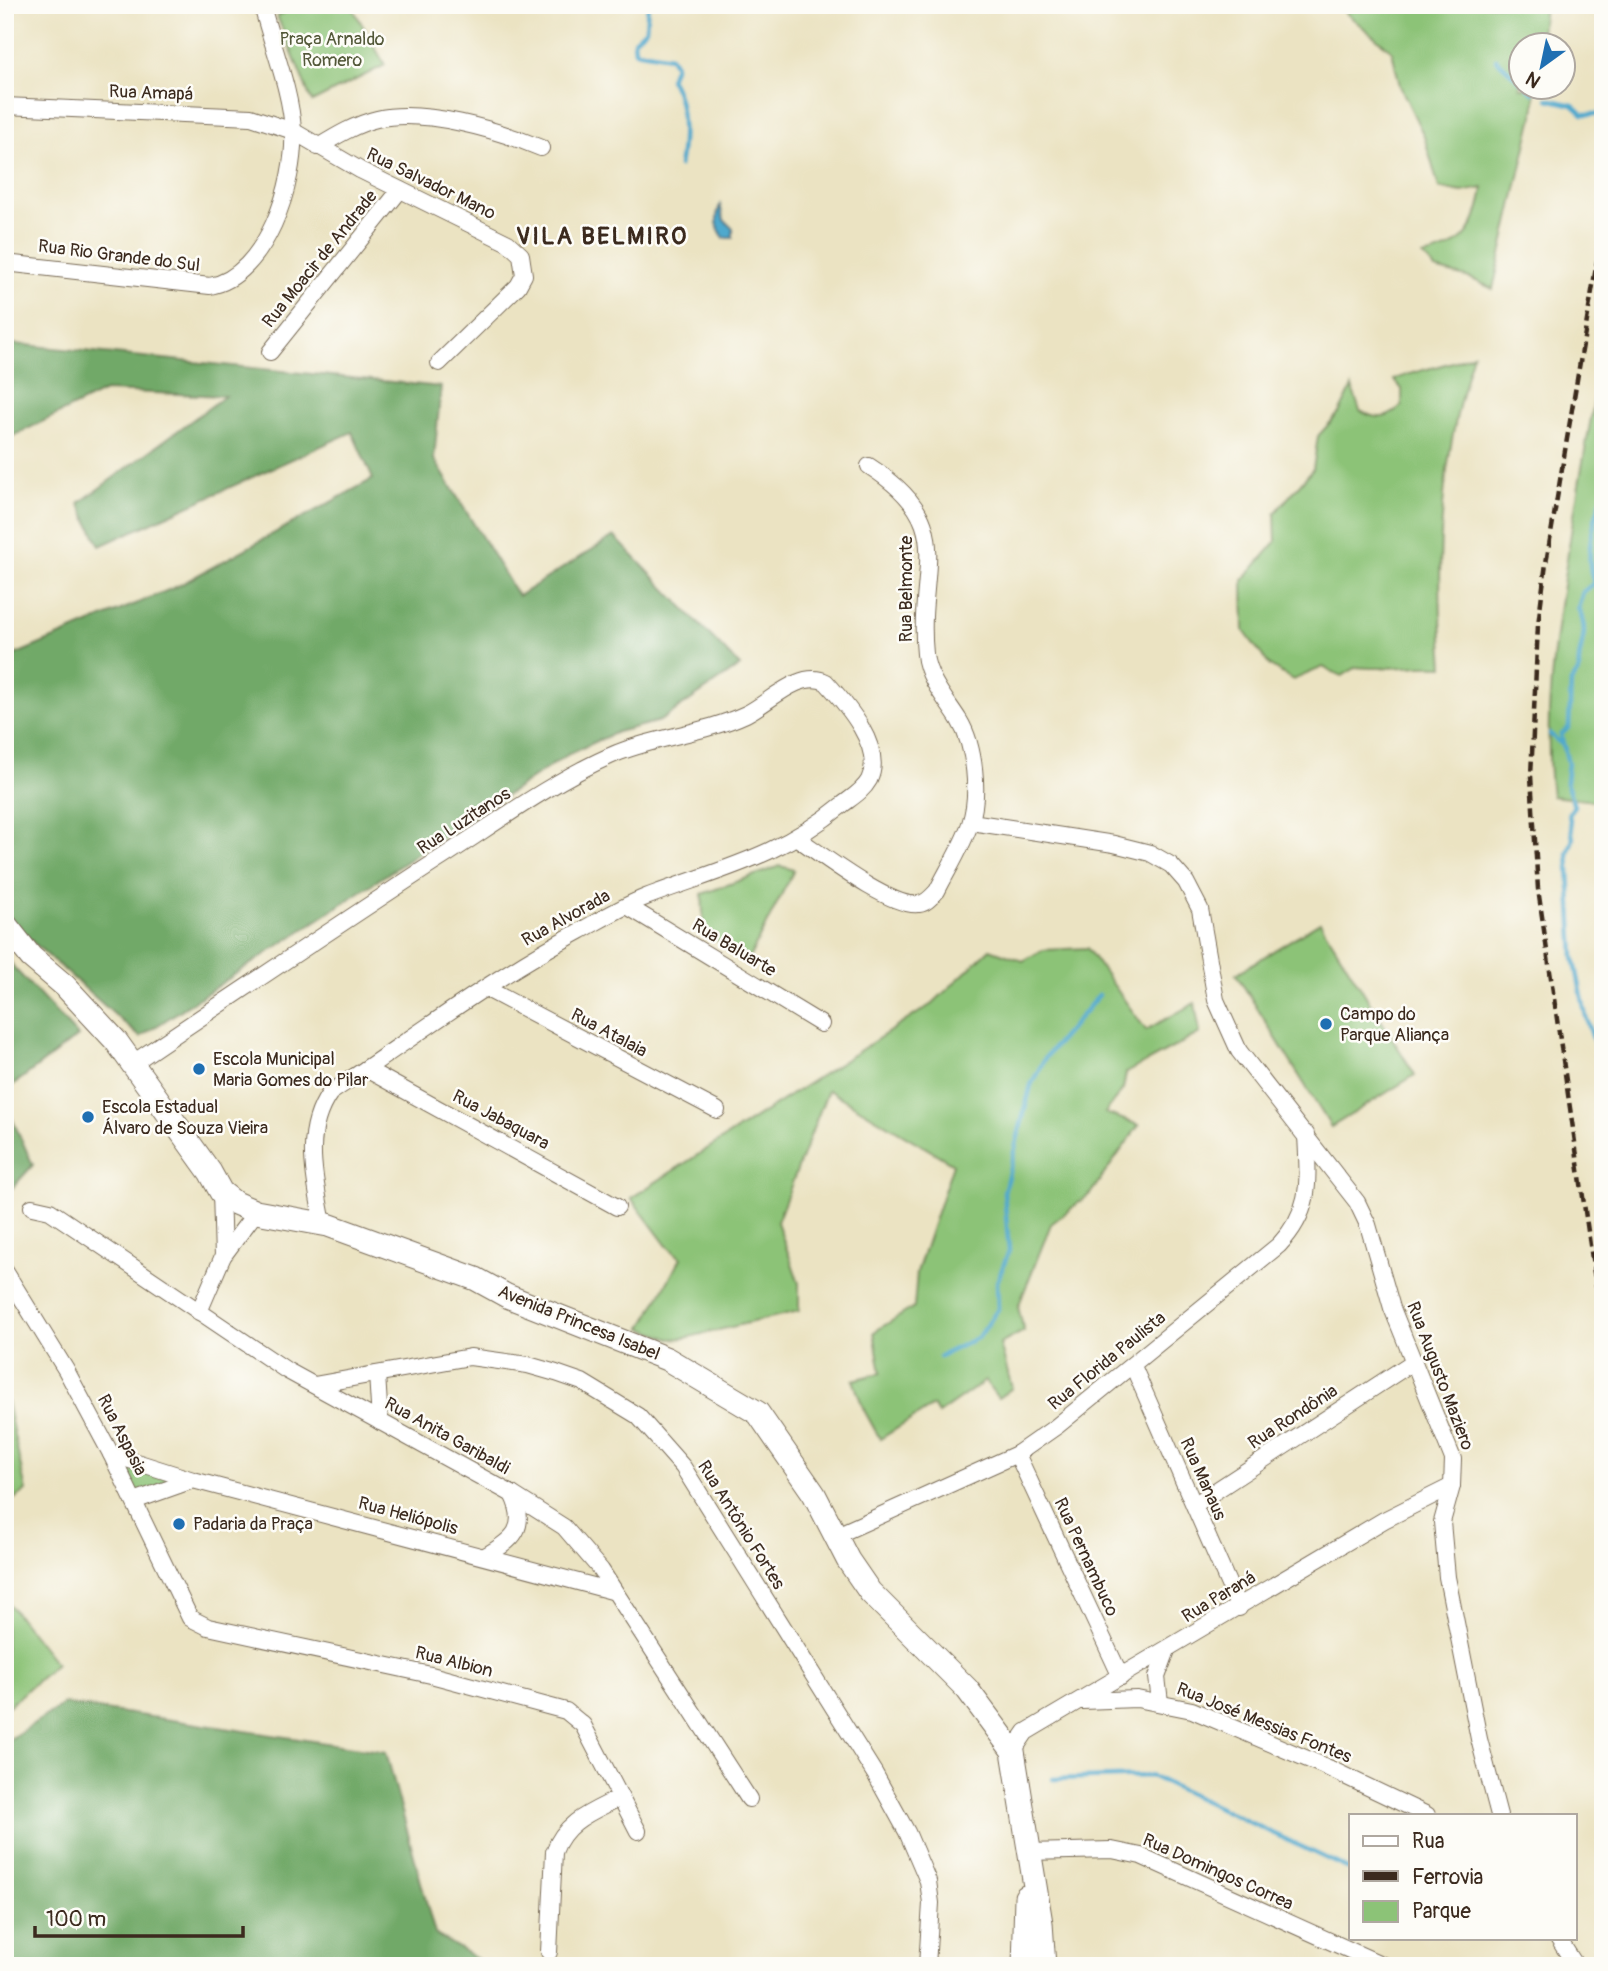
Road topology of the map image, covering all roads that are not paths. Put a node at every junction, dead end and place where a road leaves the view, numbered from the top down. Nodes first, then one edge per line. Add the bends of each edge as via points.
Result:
1 (262, 5) edge
2 (5, 106) edge
3 (293, 131) junction
4 (318, 147) junction
5 (541, 148) dead end
6 (400, 190) junction
7 (5, 263) edge
8 (271, 352) dead end
9 (439, 363) dead end
10 (869, 466) dead end
11 (839, 696) joint
12 (971, 822) junction
13 (797, 838) junction
14 (627, 906) junction
15 (5, 924) edge
16 (485, 988) junction
17 (821, 1024) dead end
18 (133, 1063) junction
19 (366, 1069) junction
20 (717, 1110) dead end
21 (1306, 1134) junction
22 (220, 1192) junction
23 (32, 1207) dead end
24 (617, 1207) dead end
25 (256, 1212) junction
26 (323, 1224) junction
27 (223, 1256) junction
28 (5, 1271) edge
29 (199, 1312) junction
30 (1413, 1362) junction
31 (1133, 1366) junction
32 (377, 1374) junction
33 (314, 1385) junction
34 (380, 1422) junction
35 (111, 1454) junction
36 (1017, 1454) junction
37 (193, 1479) junction
38 (1452, 1486) junction
39 (512, 1494) junction
40 (134, 1501) junction
41 (1194, 1504) junction
42 (837, 1535) junction
43 (485, 1556) junction
44 (612, 1591) junction
45 (1239, 1608) junction
46 (194, 1622) joint
47 (1167, 1650) junction
48 (1121, 1677) junction
49 (1080, 1701) junction
50 (1160, 1702) junction
51 (1013, 1751) junction
52 (619, 1798) junction
53 (749, 1799) dead end
54 (1425, 1814) edge
55 (1499, 1814) edge
56 (638, 1831) dead end
57 (1027, 1852) junction
58 (1559, 1940) edge
59 (549, 1952) dead end
60 (927, 1966) edge
61 (1024, 1966) edge
62 (1044, 1966) edge
63 (1385, 1966) edge
64 (1576, 1966) edge

1 - 3 street
2 - 3 street, Rua Amapá via 251,117
3 - 4 street, Rua Salvador Mano
3 - 7 street, Rua Rio Grande do Sul via 287,180 270,230 240,274 228,283 210,286
4 - 5 street via 378,118 410,118 457,123
4 - 6 street, Rua Salvador Mano
6 - 8 street, Rua Moacir de Andrade
6 - 9 street, Rua Salvador Mano via 508,243 525,264 518,286
10 - 12 street, Rua Belmonte via 901,489 922,514 928,546 925,657 974,756
11 - 13 street, Rua Alvorada via 867,741 871,773 862,789
11 - 18 street, Rua Luzitanos via 826,682 808,679 715,726 610,756 512,812
12 - 13 street, Rua Belmonte via 937,891 919,904 871,888
12 - 21 street, Rua Augusto Maziero via 1114,844 1150,853 1171,865 1200,909 1224,1023 1239,1051
13 - 14 street, Rua Alvorada via 740,866
14 - 16 street, Rua Alvorada
14 - 17 street, Rua Baluarte
15 - 18 main road
16 - 19 street, Rua Alvorada
16 - 20 street, Rua Atalaia
18 - 22 main road
19 - 24 street, Rua Jabaquara
19 - 26 street, Rua Alvorada via 330,1093 313,1129 314,1173
21 - 30 street, Rua Augusto Maziero via 1357,1202 1368,1225
21 - 31 street, Rua Florida Paulista via 1309,1187 1289,1235
22 - 25 main road, Avenida Princesa Isabel
22 - 27 street
23 - 29 street, Rua Anita Garibaldi via 50,1211
25 - 26 main road, Avenida Princesa Isabel
25 - 27 street
26 - 42 main road, Avenida Princesa Isabel via 476,1279 507,1296 667,1359 725,1390 768,1423
27 - 29 street
28 - 35 street, Rua Aspasia
29 - 33 street, Rua Anita Garibaldi
30 - 38 street, Rua Augusto Maziero via 1453,1460
30 - 41 street, Rua Rondônia
31 - 36 street, Rua Florida Paulista
31 - 41 street, Rua Manaus
32 - 33 street, Rua Antônio Fortes
32 - 34 street
32 - 60 street, Rua Antônio Fortes via 470,1357 528,1365 582,1382 607,1396 638,1416 663,1442 875,1774 907,1832 928,1881
33 - 34 street, Rua Anita Garibaldi
34 - 39 street, Rua Anita Garibaldi
35 - 37 street, Rua Heliópolis
35 - 40 street, Rua Aspasia
36 - 42 street, Rua Florida Paulista
36 - 48 street, Rua Pernambuco
37 - 40 street
37 - 43 street, Rua Heliópolis
38 - 45 street, Rua Paraná via 1384,1520
38 - 55 street, Rua Augusto Maziero via 1442,1522 1447,1577
39 - 43 street via 518,1505 518,1528 508,1542
39 - 44 street, Rua Anita Garibaldi via 564,1527 601,1570
40 - 46 street, Rua Aspasia via 183,1610
41 - 45 street, Rua Manaus
42 - 51 main road, Avenida Princesa Isabel via 870,1592 967,1689
43 - 44 street, Rua Heliópolis
44 - 53 street, Rua Anita Garibaldi
45 - 47 street, Rua Paraná
46 - 52 street, Rua Albion via 431,1675 566,1711 583,1725
47 - 48 street, Rua Paraná
47 - 50 street via 1157,1677
48 - 49 street, Rua Paraná
49 - 50 street, Rua José Messias Fontes
49 - 51 street, Rua Paraná via 1026,1732
50 - 54 street, Rua José Messias Fontes via 1192,1710
51 - 57 main road, Avenida Princesa Isabel
52 - 56 street, Rua Albion
52 - 59 street via 578,1819 559,1838 554,1852
57 - 61 main road, Avenida Princesa Isabel
57 - 62 main road, Avenida Princesa Isabel
57 - 63 street, Rua Domingos Correa via 1112,1850 1141,1856
58 - 64 street

